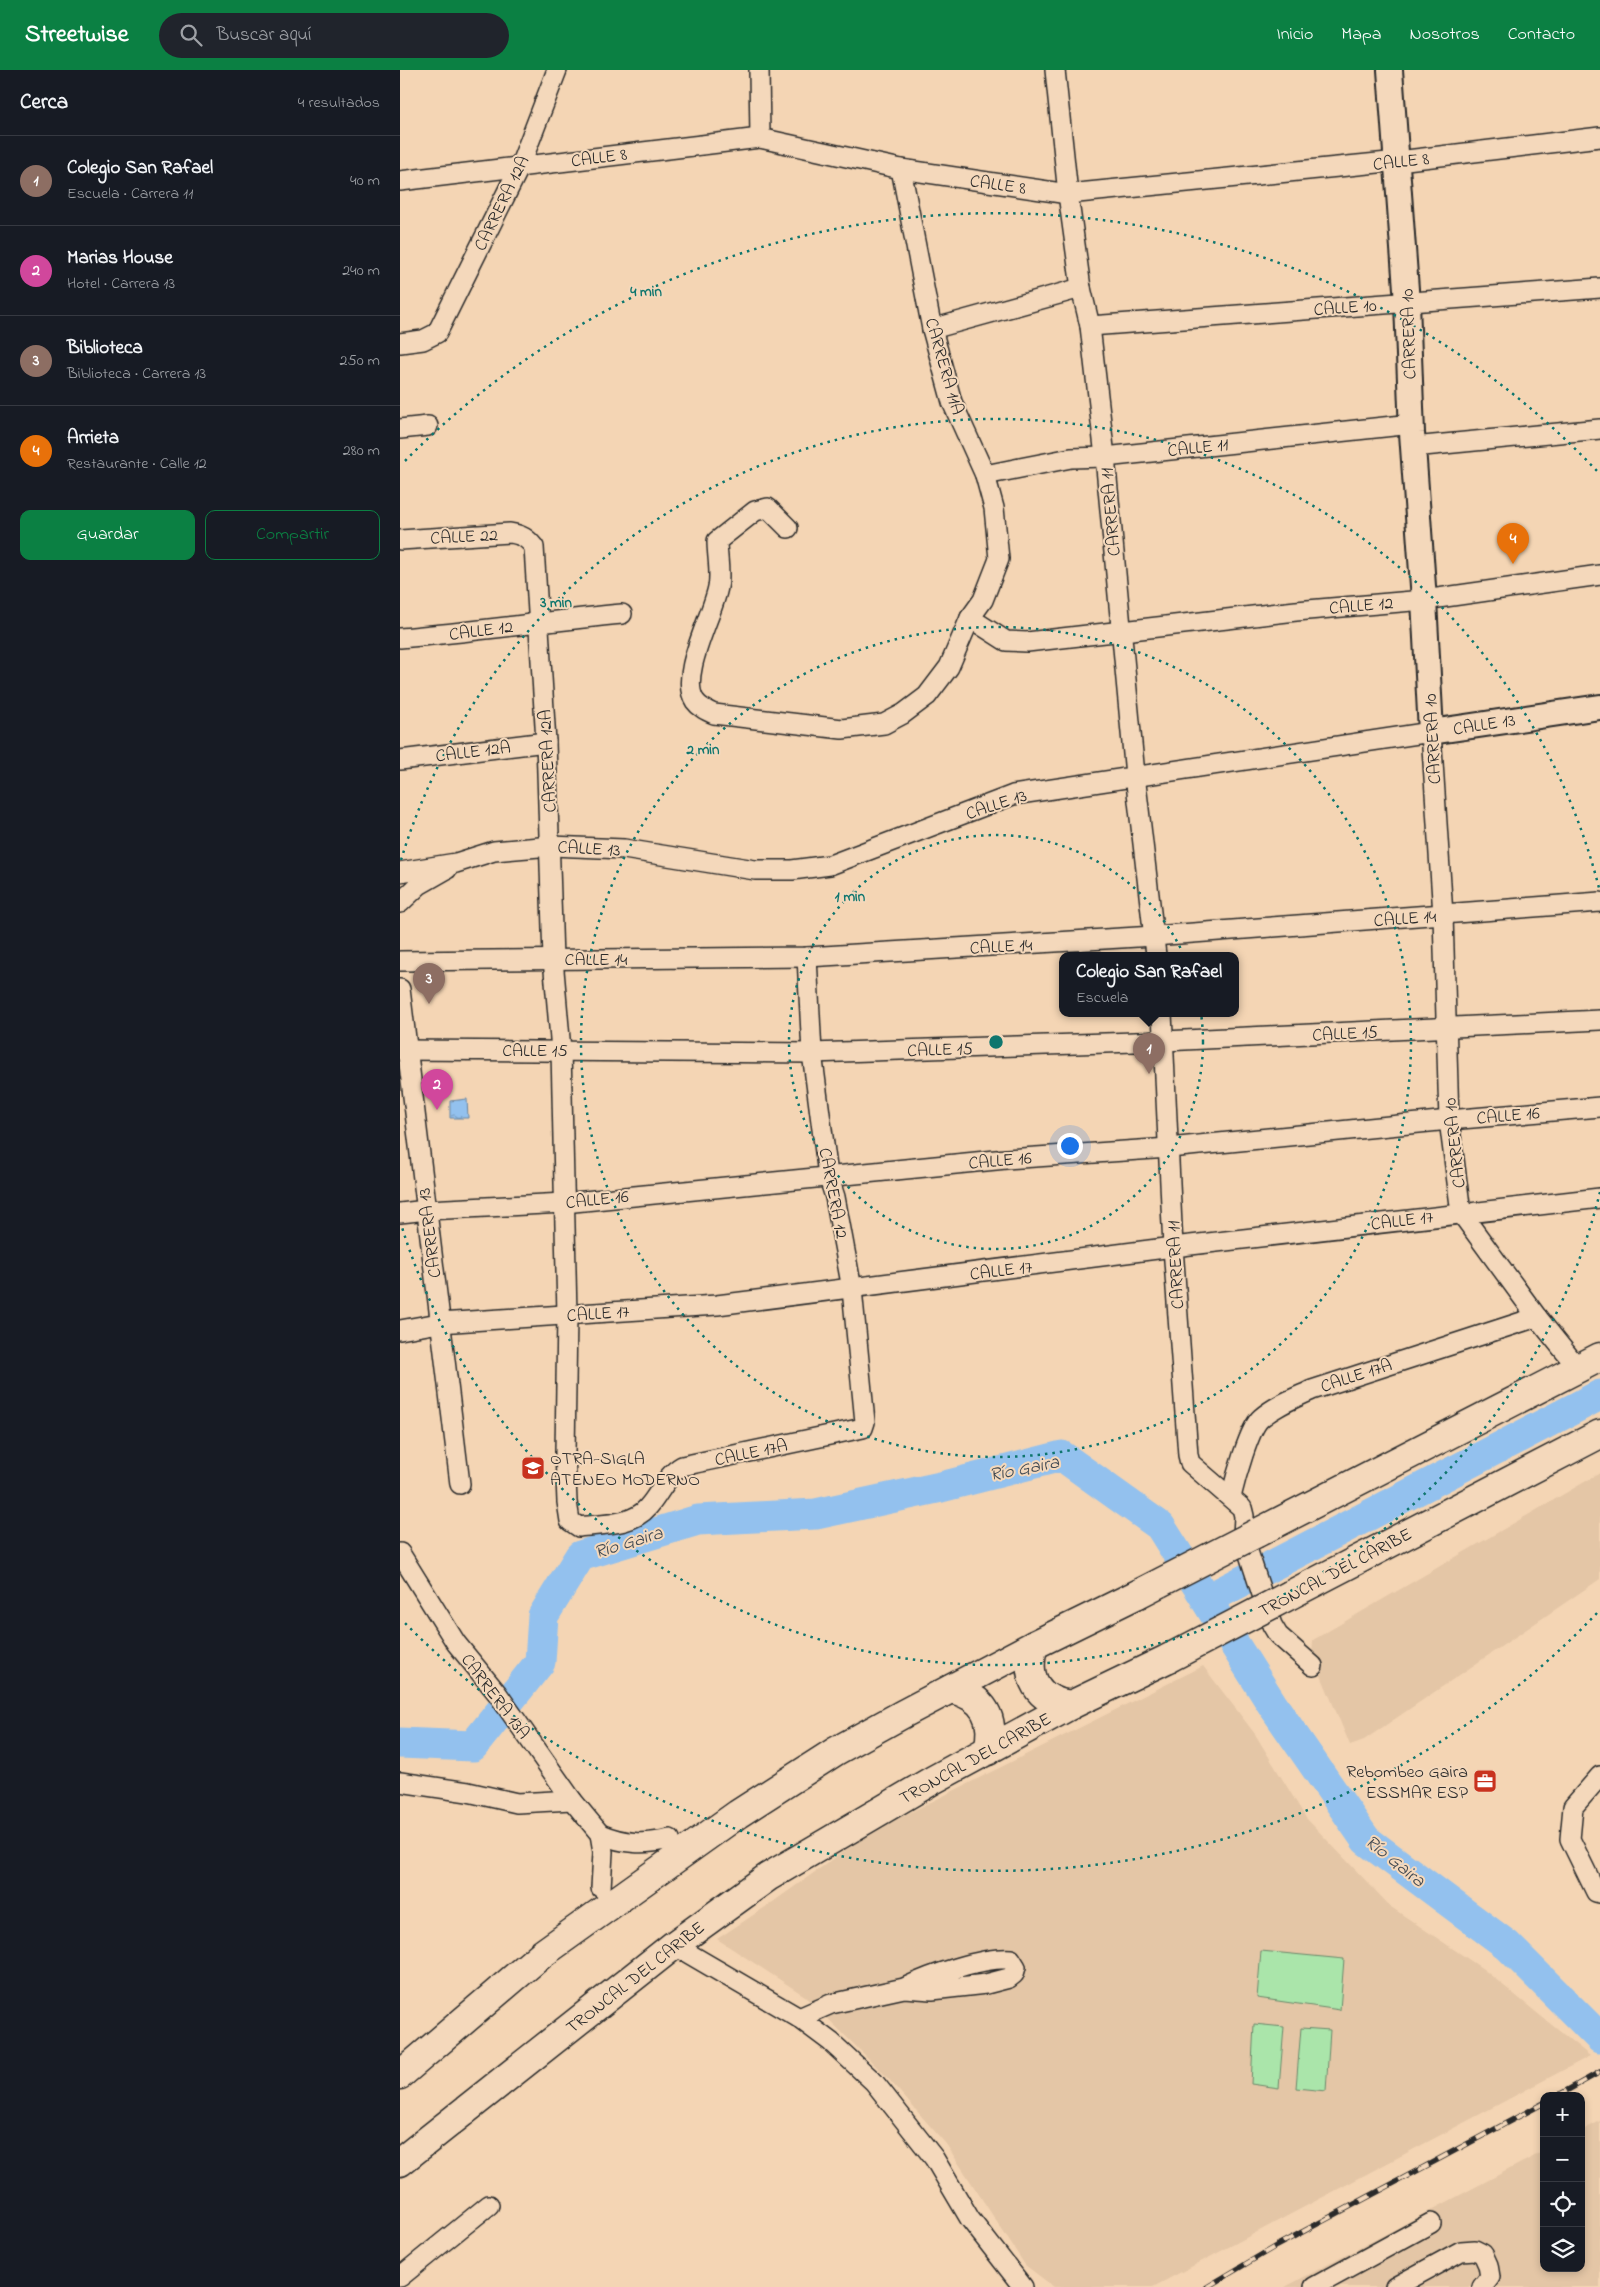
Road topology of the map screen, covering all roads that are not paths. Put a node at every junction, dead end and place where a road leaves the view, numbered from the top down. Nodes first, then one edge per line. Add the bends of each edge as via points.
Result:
1 (557, 70) edge
2 (759, 70) edge
3 (1055, 70) edge
4 (1390, 70) edge
5 (1600, 137) edge
6 (760, 138) junction
7 (1398, 161) junction
8 (520, 166) junction
9 (900, 169) junction
10 (400, 181) edge
11 (1068, 194) junction
12 (1081, 288) junction
13 (1600, 288) edge
14 (1407, 303) junction
15 (1090, 326) junction
16 (932, 329) junction
17 (400, 343) edge
18 (428, 426) dead end
19 (400, 429) edge
20 (1600, 430) edge
21 (1412, 436) junction
22 (1105, 457) junction
23 (985, 475) junction
24 (788, 528) dead end
25 (528, 539) joint
26 (400, 540) edge
27 (1600, 575) edge
28 (1424, 600) junction
29 (622, 614) dead end
30 (970, 618) junction
31 (539, 621) junction
32 (1122, 631) junction
33 (400, 638) edge
34 (1600, 706) edge
35 (1431, 732) junction
36 (546, 742) junction
37 (400, 760) edge
38 (1135, 775) junction
39 (551, 846) junction
40 (456, 863) junction
41 (400, 872) edge
42 (1600, 902) edge
43 (400, 903) edge
44 (1444, 915) junction
45 (1154, 936) junction
46 (1156, 952) edge
47 (806, 958) junction
48 (553, 959) junction
49 (400, 961) edge
50 (400, 989) edge
51 (1162, 1017) edge
52 (1600, 1020) edge
53 (1447, 1029) junction
54 (1164, 1042) junction
55 (403, 1050) edge
56 (560, 1050) junction
57 (812, 1053) junction
58 (1600, 1107) edge
59 (1450, 1120) junction
60 (1169, 1148) junction
61 (828, 1175) junction
62 (1600, 1198) edge
63 (564, 1203) junction
64 (427, 1210) junction
65 (400, 1213) edge
66 (1461, 1213) junction
67 (1173, 1247) junction
68 (852, 1290) junction
69 (567, 1315) junction
70 (1538, 1317) junction
71 (439, 1323) junction
72 (400, 1330) edge
73 (1589, 1362) edge
74 (863, 1428) joint
75 (1600, 1434) edge
76 (460, 1484) dead end
77 (1231, 1497) junction
78 (573, 1524) joint
79 (400, 1553) edge
80 (1034, 1645) junction
81 (1313, 1666) dead end
82 (951, 1689) junction
83 (1071, 1706) junction
84 (988, 1750) junction
85 (836, 1751) junction
86 (1600, 1776) edge
87 (400, 1782) edge
88 (572, 1800) junction
89 (600, 1834) junction
90 (670, 1839) junction
91 (601, 1888) junction
92 (1600, 1893) edge
93 (674, 1945) junction
94 (904, 1988) junction
95 (799, 2018) junction
96 (456, 2026) junction
97 (400, 2075) edge
98 (400, 2162) edge
99 (489, 2205) dead end
100 (1431, 2223) dead end
101 (400, 2277) edge
102 (1023, 2287) edge
103 (1314, 2287) edge
104 (1395, 2287) edge
105 (1482, 2287) edge

1 - 8 street, CARRERA 12A
2 - 6 street
3 - 11 street, CARRERA 11
4 - 7 main road, CARRERA 10
5 - 7 street, CALLE 8
6 - 8 street, CALLE 8
6 - 9 street, CALLE 8
7 - 11 street, CALLE 8
7 - 14 main road, CARRERA 10
8 - 10 street, CALLE 8
8 - 17 street, CARRERA 12A via 436,333 423,340
9 - 11 street, CALLE 8
9 - 16 street, CARRERA 11A
11 - 12 street, CARRERA 11
12 - 15 street, CARRERA 11
12 - 16 street
13 - 14 street, CALLE 10
14 - 15 street, CALLE 10
14 - 21 main road, CARRERA 10
15 - 22 street, CARRERA 11
16 - 23 street, CARRERA 11A via 952,402
18 - 19 street
20 - 21 street, CALLE 11
21 - 22 street, CALLE 11
21 - 28 main road, CARRERA 10
22 - 23 street, CALLE 11 via 1071,458
22 - 32 street, CARRERA 11
23 - 30 street, CARRERA 11A via 994,508 999,559 983,600
24 - 30 street via 768,508 755,511 716,542 719,586 694,657 690,686 694,701 701,708 724,716 842,729 884,724 927,696 949,667
25 - 26 street, CALLE 22 via 510,533
25 - 31 street, CARRERA 12A via 534,548
27 - 28 street, CALLE 12
28 - 32 street, CALLE 12
28 - 35 main road, CARRERA 10
29 - 31 street, CALLE 12
30 - 32 street, CALLE 12 via 1006,641 1027,642
31 - 33 street, CALLE 12 via 488,630
31 - 36 street, CARRERA 12A
32 - 38 street, CARRERA 11
34 - 35 main road, CALLE 13
35 - 38 street, CALLE 13
35 - 44 street, CARRERA 10
36 - 37 street, CALLE 12A
36 - 39 street, CARRERA 12A
38 - 39 street, CALLE 13 via 1013,795 830,865 802,869 755,870 624,849
38 - 45 street, CARRERA 11
39 - 40 street, CALLE 13 via 494,851
39 - 48 street, CARRERA 12A
40 - 41 street, CALLE 13
40 - 43 street via 419,886
42 - 44 street, CALLE 14
44 - 45 street, CALLE 14
44 - 53 street, CARRERA 10
45 - 46 street, CARRERA 11
45 - 47 street, CALLE 14
47 - 48 street, CALLE 14
47 - 57 street, CARRERA 12
48 - 49 street, CALLE 14
48 - 56 street, CARRERA 12A
50 - 55 street, CARRERA 13
51 - 54 street, CARRERA 11
52 - 53 street, CALLE 15
53 - 54 street, CALLE 15
53 - 59 street, CARRERA 10
54 - 57 street, CALLE 15
54 - 60 street, CARRERA 11
55 - 56 street, CALLE 15
55 - 64 street, CARRERA 13
56 - 57 street, CALLE 15
56 - 63 street, CARRERA 12A
57 - 61 street, CARRERA 12
58 - 59 street, CALLE 16
59 - 60 street, CALLE 16
59 - 66 street, CARRERA 10
60 - 61 street, CALLE 16
60 - 67 street, CARRERA 11
61 - 63 street, CALLE 16
61 - 68 street, CARRERA 12
62 - 66 street, CALLE 17
63 - 64 street, CALLE 16
63 - 69 street, CARRERA 12A
64 - 65 street, CALLE 16
64 - 71 street, CARRERA 13
66 - 67 street, CALLE 17
66 - 70 street, CARRERA 10
67 - 68 street, CALLE 17
67 - 77 street, CARRERA 11 via 1188,1455 1190,1463
68 - 69 street, CALLE 17 via 717,1305
68 - 74 street, CARRERA 12
69 - 71 street, CALLE 17
69 - 78 street, CARRERA 12A via 564,1453 567,1502
70 - 73 street, CARRERA 10
70 - 77 street, CALLE 17A via 1312,1390 1280,1405 1259,1419 1237,1469
71 - 72 street, CALLE 17
71 - 76 street, CARRERA 13
73 - 80 highway, bridge
74 - 78 street, CALLE 17A via 682,1466 672,1473 648,1508 630,1520 579,1527
75 - 83 highway, TRONCAL DEL CARIBE, bridge via 1170,1658
77 - 81 street, CARRERA 11 via 1242,1508 1243,1536 1272,1625 1278,1635
79 - 88 street, CARRERA 13A via 456,1643 497,1693
80 - 82 highway
80 - 83 highway via 1030,1668 1039,1690 1059,1704
82 - 84 highway via 963,1692 982,1706 991,1727
82 - 85 highway
83 - 84 highway, TRONCAL DEL CARIBE
84 - 93 highway, TRONCAL DEL CARIBE via 768,1877
85 - 90 highway via 751,1791
85 - 96 highway via 738,1814 582,1925
86 - 92 street via 1573,1807 1570,1839 1596,1892
87 - 88 street via 517,1803
88 - 89 street, CARRERA 13A
89 - 90 street via 633,1844
89 - 91 street via 603,1852
90 - 91 highway
91 - 96 highway via 526,1954
93 - 95 street
93 - 98 highway, TRONCAL DEL CARIBE
94 - 94 street via 924,1978 997,1958 1011,1959 1016,1967 1009,1978 986,1984 932,1990
94 - 95 street via 831,2004
95 - 102 street via 831,2042 874,2082 934,2158 970,2219
96 - 97 highway
99 - 101 street
100 - 103 street
104 - 105 street via 1461,2251 1475,2250 1483,2254 1488,2266 1490,2277

